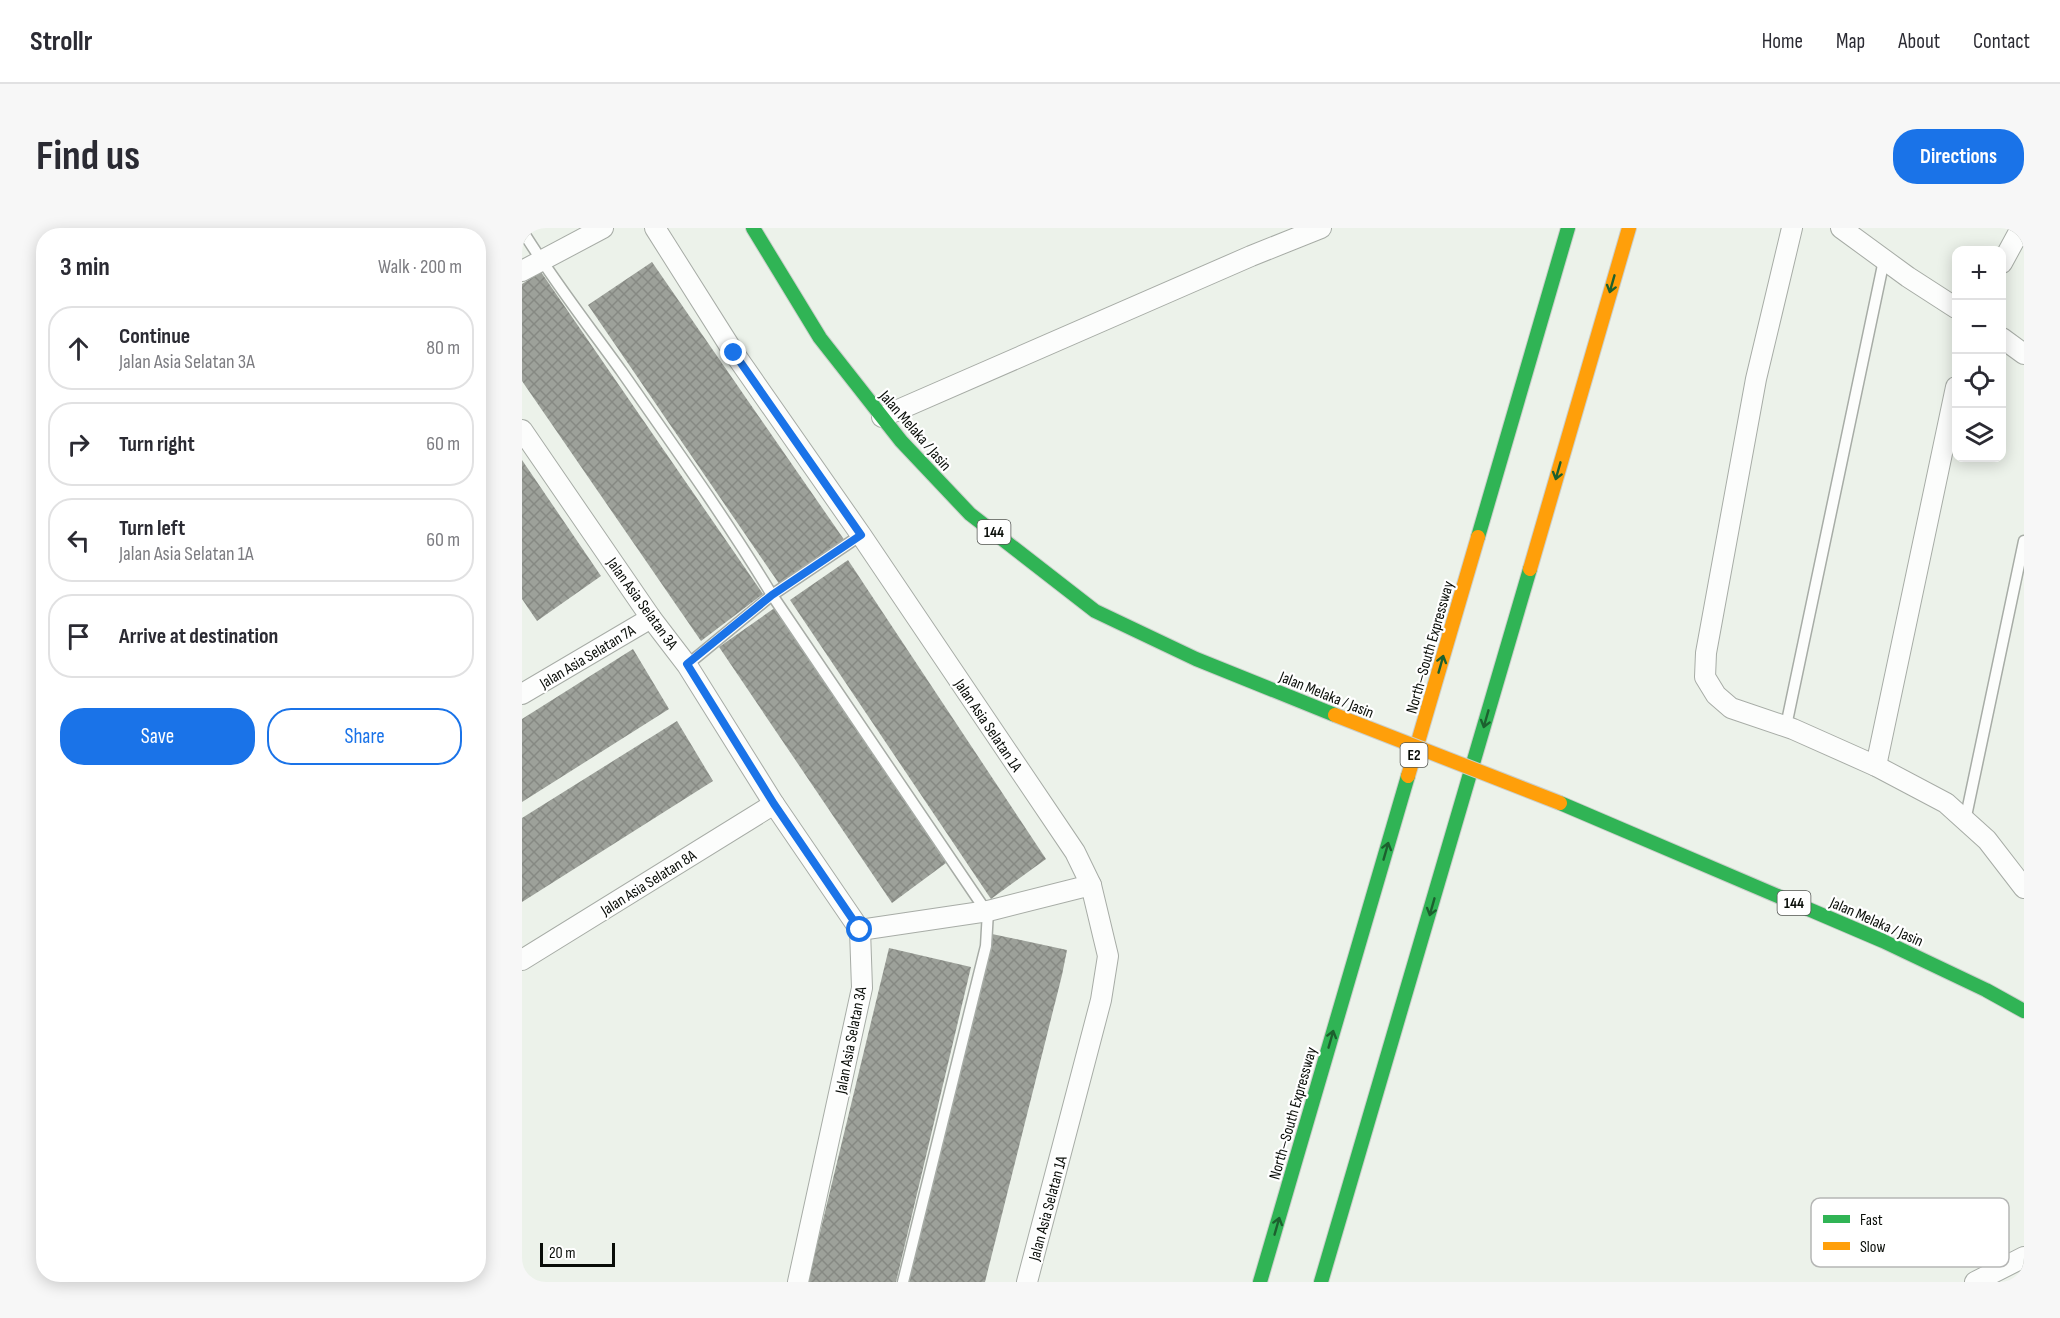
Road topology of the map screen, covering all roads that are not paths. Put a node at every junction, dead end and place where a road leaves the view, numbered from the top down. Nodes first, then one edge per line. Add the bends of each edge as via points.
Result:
1 (603, 228) edge
2 (655, 228) edge
3 (753, 228) edge
4 (1321, 228) edge
5 (1568, 228) edge
6 (1629, 228) edge
7 (1792, 228) edge
8 (1841, 228) edge
9 (2021, 228) edge
10 (522, 230) edge
11 (2006, 254) edge
12 (1884, 260) junction
13 (541, 261) junction
14 (522, 271) edge
15 (1952, 305) edge
16 (2006, 341) edge
17 (2024, 354) edge
18 (1952, 406) edge
19 (882, 417) junction
20 (522, 430) edge
21 (861, 535) junction
22 (2024, 541) edge
23 (772, 595) junction
24 (651, 618) junction
25 (687, 664) junction
26 (522, 694) edge
27 (1786, 726) junction
28 (1876, 766) junction
29 (774, 804) junction
30 (1965, 820) junction
31 (1091, 885) junction
32 (2024, 888) edge
33 (988, 911) junction
34 (860, 930) junction
35 (522, 960) edge
36 (2024, 1011) edge
37 (2024, 1257) edge
38 (2009, 1265) edge
39 (2004, 1267) edge
40 (798, 1282) edge
41 (903, 1282) edge
42 (1027, 1282) edge
43 (1260, 1282) edge
44 (1321, 1282) edge
45 (1975, 1282) edge

1 - 13 street
2 - 21 street, Jalan Asia Selatan 1A via 734,353
3 - 19 main road, Jalan Melaka / Jasin / 144 via 819,338
4 - 19 street
43 -> 5 main road, North–South Expressway / E2
6 -> 44 main road
7 - 27 street via 1756,379 1706,652 1705,677 1716,695 1731,708
8 - 12 street
9 - 11 street
10 - 13 lane
12 - 15 street
12 - 27 lane
13 - 14 street
13 - 23 lane
16 - 17 street
18 - 28 street
19 - 36 main road, Jalan Melaka / Jasin / 144, bridge via 970,514 1095,611 1196,659 1560,803 1883,941
20 - 24 street, Jalan Asia Selatan 3A
21 - 23 lane
21 - 31 street, Jalan Asia Selatan 1A via 1075,852
22 - 30 lane
23 - 25 lane
23 - 33 lane
24 - 25 street, Jalan Asia Selatan 3A
24 - 26 street, Jalan Asia Selatan 7A
25 - 29 street, Jalan Asia Selatan 3A
27 - 28 street
28 - 30 street via 1946,803
29 - 34 street, Jalan Asia Selatan 3A
29 - 35 street, Jalan Asia Selatan 8A
30 - 32 street via 1987,840
31 - 33 street
31 - 42 street, Jalan Asia Selatan 1A via 1108,956 1101,1000
33 - 34 street
33 - 41 lane via 986,946
34 - 40 street, Jalan Asia Selatan 3A via 862,988
37 - 38 street
39 - 45 street

